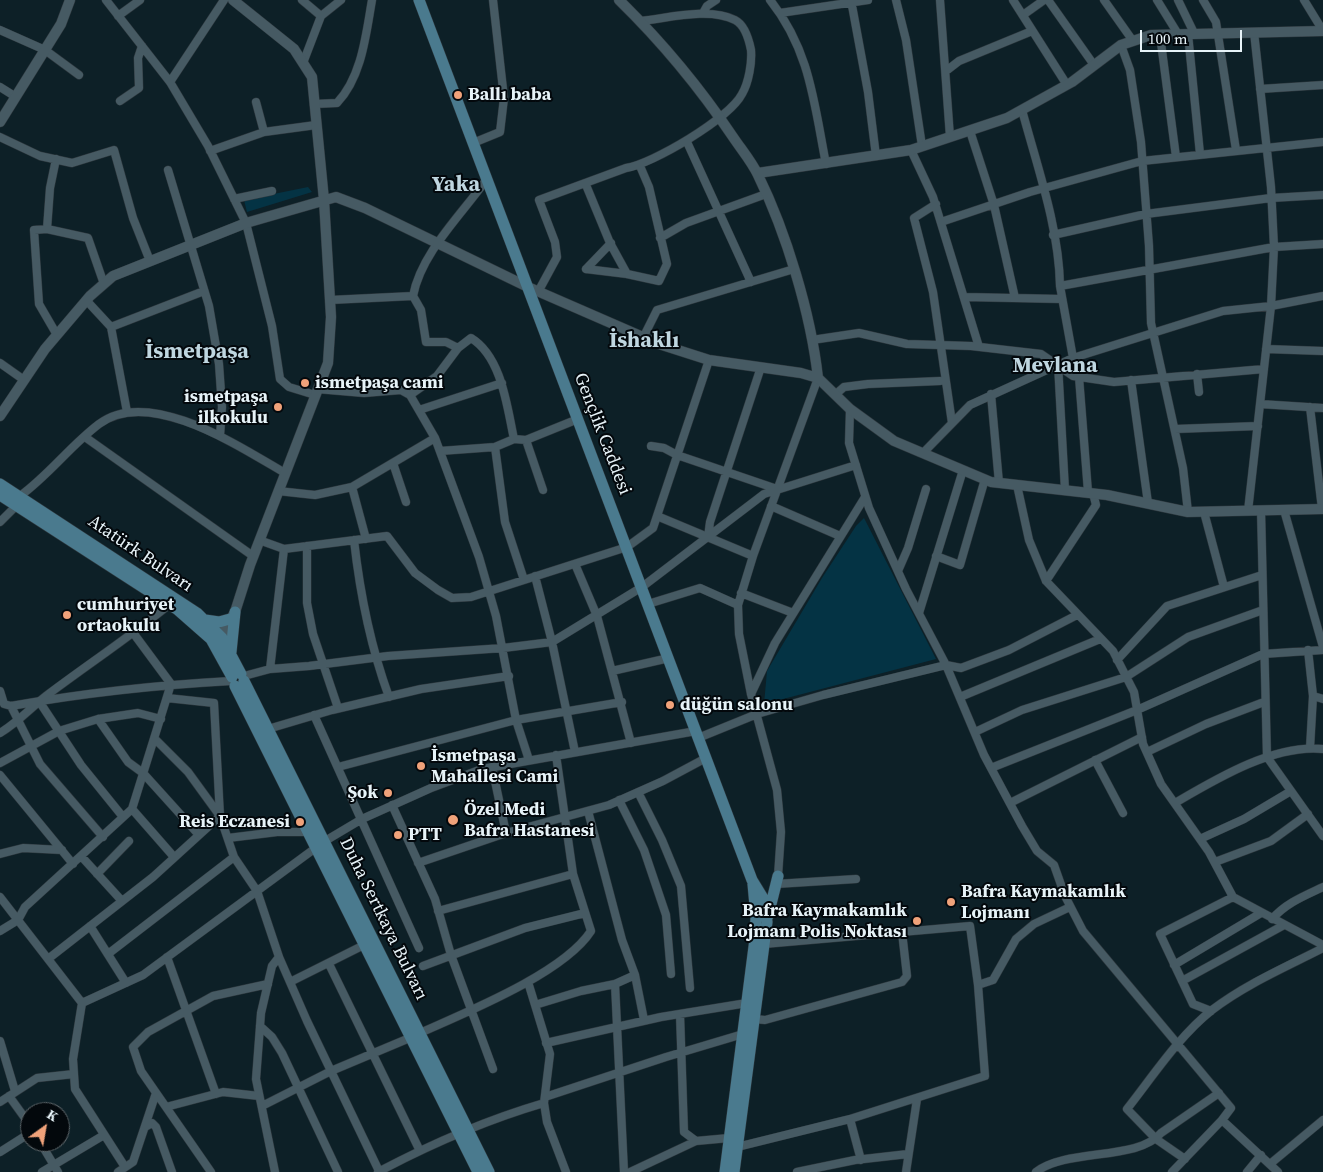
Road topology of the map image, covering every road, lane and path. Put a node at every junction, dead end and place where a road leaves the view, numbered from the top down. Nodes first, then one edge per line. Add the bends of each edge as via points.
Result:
1 (70, 0) edge
2 (106, 0) edge
3 (140, 0) edge
4 (224, 0) edge
5 (233, 0) edge
6 (302, 0) edge
7 (341, 0) edge
8 (372, 0) edge
9 (419, 0) edge
10 (493, 0) edge
11 (619, 0) edge
12 (716, 0) edge
13 (770, 0) edge
14 (805, 0) edge
15 (868, 0) edge
16 (896, 0) edge
17 (940, 0) edge
18 (1013, 0) edge
19 (1044, 0) edge
20 (1048, 0) edge
21 (1104, 0) edge
22 (1157, 0) edge
23 (1178, 0) edge
24 (1203, 0) edge
25 (1304, 0) edge
26 (851, 1) edge
27 (808, 9) junction
28 (703, 13) junction
29 (780, 13) junction
30 (1023, 15) junction
31 (118, 16) junction
32 (320, 16) junction
33 (641, 21) junction
34 (0, 30) edge
35 (1032, 31) junction
36 (1323, 31) edge
37 (1254, 32) junction
38 (1217, 33) junction
39 (1187, 34) junction
40 (1160, 35) junction
41 (1133, 40) junction
42 (1121, 44) junction
43 (142, 46) junction
44 (45, 50) junction
45 (303, 63) junction
46 (1094, 65) junction
47 (946, 70) junction
48 (79, 75) dead end
49 (170, 82) junction
50 (1067, 85) junction
51 (1323, 85) edge
52 (0, 87) edge
53 (1260, 89) junction
54 (16, 97) junction
55 (120, 101) dead end
56 (256, 102) dead end
57 (314, 104) junction
58 (1022, 110) junction
59 (720, 117) junction
60 (0, 122) edge
61 (316, 125) junction
62 (970, 131) junction
63 (264, 132) junction
64 (0, 137) edge
65 (950, 137) junction
66 (688, 142) junction
67 (1323, 142) edge
68 (473, 143) junction
69 (922, 146) junction
70 (1266, 147) junction
71 (911, 150) junction
72 (1236, 150) junction
73 (210, 151) junction
74 (1200, 154) junction
75 (876, 156) junction
76 (1176, 157) junction
77 (56, 159) junction
78 (1142, 161) junction
79 (826, 164) junction
80 (640, 166) junction
81 (168, 170) dead end
82 (758, 173) junction
83 (487, 179) junction
84 (586, 185) junction
85 (1044, 189) junction
86 (272, 191) dead end
87 (766, 194) junction
88 (1323, 195) edge
89 (1271, 198) junction
90 (234, 199) junction
91 (324, 200) junction
92 (936, 204) junction
93 (994, 205) junction
94 (719, 211) junction
95 (1146, 214) junction
96 (941, 222) junction
97 (246, 223) junction
98 (47, 229) junction
99 (1053, 235) junction
100 (660, 238) junction
101 (438, 243) junction
102 (611, 243) junction
103 (1323, 244) edge
104 (190, 246) junction
105 (1274, 247) junction
106 (150, 261) junction
107 (794, 269) junction
108 (1149, 271) junction
109 (627, 274) junction
110 (751, 282) junction
111 (104, 284) junction
112 (1060, 286) junction
113 (533, 289) junction
114 (204, 291) junction
115 (413, 296) junction
116 (1323, 296) edge
117 (964, 297) junction
118 (1014, 298) junction
119 (1062, 299) junction
120 (86, 300) junction
121 (330, 300) junction
122 (1271, 306) junction
123 (111, 327) junction
124 (1153, 331) junction
125 (57, 334) junction
126 (643, 338) junction
127 (812, 340) junction
128 (939, 345) junction
129 (979, 346) junction
130 (458, 348) junction
131 (1266, 349) junction
132 (1323, 351) edge
133 (1072, 358) junction
134 (709, 360) junction
135 (0, 362) edge
136 (1058, 364) junction
137 (761, 367) junction
138 (1264, 369) junction
139 (1197, 374) junction
140 (1164, 376) junction
141 (1079, 377) junction
142 (818, 378) junction
143 (24, 380) junction
144 (1131, 380) junction
145 (940, 381) dead end
146 (502, 383) junction
147 (316, 392) junction
148 (1199, 392) dead end
149 (836, 394) junction
150 (991, 394) junction
151 (410, 395) junction
152 (1260, 404) junction
153 (1310, 407) junction
154 (1323, 408) edge
155 (850, 409) junction
156 (419, 410) junction
157 (127, 412) junction
158 (0, 416) edge
159 (578, 419) junction
160 (952, 423) junction
161 (1258, 426) junction
162 (1175, 429) junction
163 (220, 436) junction
164 (85, 437) junction
165 (435, 438) junction
166 (514, 439) junction
167 (526, 440) junction
168 (651, 446) dead end
169 (495, 447) junction
170 (440, 452) junction
171 (923, 453) junction
172 (678, 455) junction
173 (393, 463) junction
174 (856, 465) junction
175 (963, 470) junction
176 (726, 472) junction
177 (285, 473) junction
178 (984, 479) junction
179 (999, 483) junction
180 (0, 484) edge
181 (1017, 485) junction
182 (352, 487) junction
183 (926, 488) dead end
184 (543, 490) dead end
185 (777, 490) junction
186 (1065, 490) junction
187 (278, 491) junction
188 (1090, 493) junction
189 (0, 495) edge
190 (865, 497) junction
191 (22, 501) junction
192 (406, 502) dead end
193 (1148, 503) junction
194 (771, 506) junction
195 (1322, 509) edge
196 (1261, 510) junction
197 (1284, 510) junction
198 (1248, 511) junction
199 (1188, 512) junction
200 (1204, 512) junction
201 (657, 516) junction
202 (0, 522) edge
203 (840, 536) junction
204 (708, 537) junction
205 (366, 539) junction
206 (259, 540) junction
207 (354, 540) junction
208 (307, 546) junction
209 (627, 547) junction
210 (284, 549) junction
211 (253, 556) junction
212 (753, 556) junction
213 (936, 556) junction
214 (575, 564) junction
215 (898, 571) junction
216 (1262, 575) junction
217 (535, 576) junction
218 (524, 580) junction
219 (1046, 581) junction
220 (642, 587) junction
221 (1224, 587) junction
222 (489, 591) junction
223 (741, 594) junction
224 (170, 604) junction
225 (648, 604) junction
226 (738, 605) junction
227 (1262, 610) junction
228 (793, 613) junction
229 (919, 613) junction
230 (1077, 615) junction
231 (233, 616) junction
232 (596, 616) junction
233 (205, 620) junction
234 (134, 634) junction
235 (222, 638) junction
236 (1100, 639) junction
237 (552, 642) junction
238 (503, 648) junction
239 (1323, 649) edge
240 (218, 650) junction
241 (1308, 650) junction
242 (231, 652) junction
243 (1263, 654) junction
244 (375, 658) junction
245 (668, 658) junction
246 (1117, 660) junction
247 (323, 664) junction
248 (946, 665) junction
249 (270, 669) junction
250 (612, 671) junction
251 (508, 676) junction
252 (1126, 677) junction
253 (238, 679) junction
254 (171, 684) junction
255 (0, 691) edge
256 (751, 694) junction
257 (1312, 696) junction
258 (389, 697) junction
259 (167, 698) junction
260 (960, 698) junction
261 (1323, 699) edge
262 (39, 701) junction
263 (622, 702) junction
264 (1264, 702) junction
265 (5, 705) edge
266 (338, 708) junction
267 (1137, 710) junction
268 (566, 711) junction
269 (757, 714) junction
270 (314, 715) junction
271 (98, 719) junction
272 (161, 719) junction
273 (516, 720) junction
274 (20, 721) junction
275 (268, 728) junction
276 (59, 731) junction
277 (975, 732) junction
278 (0, 733) edge
279 (697, 734) junction
280 (1142, 737) junction
281 (155, 738) junction
282 (632, 743) junction
283 (31, 746) junction
284 (1310, 748) junction
285 (1323, 750) edge
286 (575, 752) junction
287 (1146, 752) junction
288 (556, 755) junction
289 (706, 758) junction
290 (1267, 758) junction
291 (529, 760) junction
292 (1095, 760) junction
293 (0, 763) edge
294 (338, 767) junction
295 (492, 768) junction
296 (991, 768) junction
297 (143, 773) junction
298 (0, 775) edge
299 (1291, 791) junction
300 (638, 792) junction
301 (619, 800) junction
302 (1010, 803) junction
303 (1174, 803) junction
304 (392, 805) junction
305 (132, 809) junction
306 (588, 811) junction
307 (1123, 813) dead end
308 (1308, 814) junction
309 (220, 816) junction
310 (123, 817) junction
311 (564, 818) junction
312 (362, 819) junction
313 (310, 832) junction
314 (506, 833) junction
315 (199, 835) junction
316 (103, 836) junction
317 (1323, 836) edge
318 (228, 838) junction
319 (1200, 839) junction
320 (129, 841) dead end
321 (321, 844) junction
322 (62, 850) junction
323 (0, 854) edge
324 (81, 856) junction
325 (234, 857) junction
326 (174, 858) junction
327 (1215, 862) junction
328 (418, 863) junction
329 (73, 864) junction
330 (97, 874) junction
331 (573, 874) junction
332 (856, 879) dead end
333 (752, 880) junction
334 (777, 880) junction
335 (1323, 887) edge
336 (257, 891) junction
337 (0, 897) edge
338 (1233, 897) junction
339 (122, 901) junction
340 (759, 902) junction
341 (1070, 907) junction
342 (438, 911) junction
343 (585, 913) junction
344 (1261, 913) junction
345 (1272, 919) junction
346 (18, 920) junction
347 (767, 922) junction
348 (1284, 925) junction
349 (90, 926) junction
350 (0, 931) edge
351 (902, 932) junction
352 (366, 944) junction
353 (764, 944) junction
354 (1323, 946) edge
355 (419, 948) dead end
356 (108, 954) junction
357 (451, 955) junction
358 (167, 957) junction
359 (279, 957) junction
360 (48, 959) junction
361 (329, 964) junction
362 (1174, 965) junction
363 (423, 966) dead end
364 (671, 974) dead end
365 (635, 975) junction
366 (1182, 981) junction
367 (290, 982) junction
368 (528, 982) junction
369 (126, 983) junction
370 (268, 984) junction
371 (615, 984) junction
372 (978, 985) junction
373 (690, 988) dead end
374 (82, 1003) junction
375 (747, 1003) junction
376 (535, 1005) junction
377 (471, 1010) junction
378 (187, 1011) junction
379 (1211, 1011) junction
380 (680, 1014) junction
381 (754, 1019) junction
382 (644, 1020) junction
383 (260, 1026) junction
384 (616, 1026) junction
385 (743, 1034) junction
386 (416, 1035) junction
387 (0, 1041) edge
388 (546, 1043) junction
389 (1179, 1044) junction
390 (681, 1053) junction
391 (373, 1054) junction
392 (493, 1069) dead end
393 (331, 1071) junction
394 (621, 1073) junction
395 (74, 1074) junction
396 (299, 1088) junction
397 (12, 1093) junction
398 (156, 1093) junction
399 (216, 1094) junction
400 (1219, 1094) junction
401 (259, 1096) junction
402 (917, 1099) junction
403 (545, 1100) junction
404 (0, 1102) edge
405 (262, 1106) junction
406 (20, 1107) edge
407 (166, 1107) junction
408 (850, 1119) junction
409 (1222, 1120) junction
410 (1323, 1120) edge
411 (145, 1127) junction
412 (465, 1131) junction
413 (104, 1135) junction
414 (1156, 1138) junction
415 (20, 1139) edge
416 (696, 1140) junction
417 (733, 1143) junction
418 (420, 1151) junction
419 (0, 1152) edge
420 (46, 1152) edge
421 (908, 1154) junction
422 (1261, 1155) junction
423 (1185, 1159) junction
424 (861, 1160) junction
425 (1270, 1164) junction
426 (56, 1169) edge
427 (122, 1170) edge
428 (42, 1172) edge
429 (172, 1172) edge
430 (211, 1172) edge
431 (275, 1172) edge
432 (338, 1172) edge
433 (378, 1172) edge
434 (478, 1172) edge
435 (489, 1172) edge
436 (566, 1172) edge
437 (624, 1172) edge
438 (630, 1172) edge
439 (725, 1172) edge
440 (734, 1172) edge
441 (797, 1172) edge
442 (906, 1172) edge
443 (1036, 1172) edge
444 (1172, 1172) edge
445 (1247, 1172) edge
446 (1278, 1172) edge

1 - 44 street
2 - 31 street
3 - 31 street
4 - 49 street
5 - 45 street via 294,49
6 - 32 street
7 - 32 street
8 - 57 street via 365,43 348,92 338,103
9 - 68 main road, Gençlik Caddesi
10 - 68 street via 504,98 500,132
11 - 33 street
12 - 28 street
13 - 29 street
14 - 27 street
15 - 26 street
16 - 69 street via 906,40
17 - 47 street
18 - 30 street
19 - 30 street
20 - 46 street
21 - 41 street
22 - 39 street
23 - 39 street
24 - 38 street via 1216,22
25 - 36 street
26 - 27 street
26 - 75 street
27 - 29 street
28 - 33 street
28 - 59 street via 736,20 750,43 752,60 742,95
29 - 79 street via 787,21 808,70
30 - 35 street
31 - 43 street
32 - 45 street
33 - 59 street
34 - 44 street
35 - 47 street via 959,61
35 - 50 street
36 - 37 street
37 - 38 street
37 - 53 street
38 - 39 street
38 - 72 street
39 - 40 street
39 - 74 street
40 - 41 street
40 - 76 street
41 - 42 street
42 - 46 street
42 - 78 street via 1130,70
43 - 49 street
43 - 55 street via 138,58 139,88
44 - 48 street
44 - 54 street
45 - 57 street via 312,77
46 - 50 street
47 - 65 street
49 - 73 street
50 - 58 street
51 - 53 street
52 - 54 street
53 - 70 street
54 - 60 street
56 - 63 street
57 - 61 street
58 - 62 street
58 - 85 street
59 - 66 street
59 - 82 street
61 - 63 street
61 - 91 street
62 - 65 street
62 - 93 street
63 - 73 street
64 - 77 street via 40,156
65 - 69 street
66 - 80 street
66 - 94 street
67 - 70 street
68 - 83 main road, Gençlik Caddesi
69 - 71 street
70 - 72 street
70 - 89 street
71 - 75 street
71 - 92 street
72 - 74 street
73 - 90 street
74 - 76 street
75 - 79 street
76 - 78 street
77 - 98 street
77 - 106 street via 72,162 114,150 133,218
78 - 85 street
78 - 95 street
79 - 82 street
80 - 84 street via 626,168
80 - 100 street via 649,188
81 - 104 street
82 - 87 street
83 - 101 street
83 - 113 main road, Gençlik Caddesi
84 - 102 street
84 - 113 street via 539,200 555,242 556,257
85 - 93 street
85 - 99 street
86 - 90 street
87 - 94 street
87 - 107 street
88 - 89 street
89 - 95 street
89 - 105 street
90 - 97 street
91 - 97 street
91 - 101 street via 336,197
91 - 121 street
92 - 96 street
92 - 128 street via 914,218 933,292
93 - 96 street
93 - 118 street
94 - 100 street via 686,222
94 - 110 street
95 - 99 street
95 - 108 street
96 - 117 street
97 - 104 street
97 - 147 street via 272,326 280,379 290,387
98 - 111 street via 88,238
98 - 125 street via 34,230 33,234 36,284 38,304
99 - 112 street
100 - 109 street via 667,264 659,281
101 - 113 street
101 - 115 street via 414,288
102 - 109 street
102 - 109 street via 586,269
103 - 105 street
104 - 106 street
104 - 114 street
105 - 108 street
105 - 122 street
106 - 111 street via 113,276
107 - 110 street
107 - 127 street
108 - 112 street
108 - 124 street
110 - 126 street via 657,310
111 - 120 street
112 - 119 street
113 - 126 street
113 - 159 main road, Gençlik Caddesi
114 - 123 street
114 - 163 street via 219,364
115 - 121 street
115 - 130 street via 421,310 426,342 446,342
116 - 122 street
117 - 118 street
117 - 129 street
118 - 119 street
119 - 133 street
120 - 123 street
120 - 125 street
121 - 147 street via 328,363
122 - 124 street via 1223,311
122 - 131 street
123 - 157 street
124 - 133 street
124 - 140 street
125 - 143 street
126 - 134 street
127 - 128 street via 859,334 907,344
127 - 142 street
128 - 129 street
128 - 160 street
129 - 136 street via 1041,354
130 - 146 street via 471,338 476,341 492,362
130 - 151 street via 437,376
131 - 132 street
131 - 138 street
133 - 136 street
134 - 137 street
134 - 172 street
135 - 143 street
136 - 141 street
136 - 150 street
136 - 186 street
137 - 142 street
137 - 176 street
138 - 139 street
138 - 152 street
139 - 140 street
139 - 148 street
140 - 144 street
140 - 162 street
141 - 144 street via 1114,382
141 - 188 street
142 - 149 street
142 - 185 street
143 - 158 street
144 - 193 street
145 - 149 street via 868,384 844,387
146 - 156 street
146 - 166 street
147 - 151 street via 401,390
147 - 177 street
149 - 155 street
150 - 160 street via 970,405
150 - 179 street
151 - 156 street
152 - 153 street
152 - 161 street
153 - 154 street
153 - 195 street
155 - 171 street via 894,441
155 - 174 street via 849,443
156 - 165 street
157 - 163 street via 153,413
157 - 164 street via 100,423
159 - 167 street
159 - 209 main road, Gençlik Caddesi
160 - 171 street
161 - 162 street
161 - 198 street
162 - 199 street via 1184,468
163 - 177 street
164 - 191 street
164 - 211 street
165 - 170 street
165 - 173 street
166 - 167 street
166 - 169 street
167 - 184 street
168 - 172 street
169 - 170 street
169 - 218 street via 505,522
170 - 222 street
171 - 175 street
172 - 176 street
172 - 201 street
173 - 182 street
173 - 192 street
174 - 185 street
174 - 190 street
175 - 178 street
175 - 213 street
176 - 185 street
176 - 204 street
177 - 187 street
178 - 179 street
178 - 213 street via 960,565
179 - 181 street
180 - 191 main road, Atatürk Bulvarı
181 - 186 street
181 - 219 street via 1029,540
182 - 187 street via 315,495
182 - 205 street
183 - 215 street
185 - 194 street
185 - 204 street via 764,494
186 - 188 street
187 - 206 street
188 - 193 street
188 - 219 street via 1096,505
189 - 191 main road, Duha Sertkaya Bulvarı
190 - 203 street
190 - 215 street
191 - 202 street
191 - 224 main road, Duha Sertkaya Bulvarı
191 - 233 main road, Atatürk Bulvarı
193 - 199 street
194 - 203 street
194 - 212 street
195 - 197 street
196 - 197 street
196 - 198 street
196 - 216 street
197 - 239 street
198 - 200 street
199 - 200 street
200 - 221 street
201 - 204 street
201 - 209 street via 653,528
203 - 228 street
204 - 212 street
204 - 220 street
205 - 207 street
205 - 222 street via 387,536 415,573 452,598 471,598
206 - 210 street
206 - 211 street
207 - 208 street
207 - 244 street via 360,594
208 - 210 street
208 - 247 street via 307,602 312,634
209 - 214 street
209 - 220 main road, Gençlik Caddesi
210 - 249 street
211 - 231 street
212 - 223 street
213 - 229 street
214 - 217 street
214 - 232 street
215 - 229 street
216 - 221 street
216 - 227 street
217 - 218 street
217 - 237 street
218 - 222 street
219 - 230 street
220 - 225 main road, Gençlik Caddesi
220 - 232 street
221 - 246 street via 1168,606
222 - 238 street
223 - 226 street
223 - 228 street
224 - 234 street
224 - 240 main road, Duha Sertkaya Bulvarı via 201,630
225 - 226 street via 700,588
225 - 245 main road, Gençlik Caddesi
226 - 256 street via 739,634
227 - 243 street
227 - 252 street via 1188,637
228 - 256 street
229 - 248 street
230 - 236 street
230 - 248 street via 1009,650 961,668
231 - 233 main road via 219,622
231 - 235 street
231 - 242 main road
232 - 237 street
232 - 250 street
233 - 235 main road, Atatürk Bulvarı
234 - 254 street
234 - 262 street
235 - 240 street
235 - 242 main road, Atatürk Bulvarı
236 - 246 street via 1113,651
236 - 260 street
237 - 238 street
237 - 268 street
238 - 244 street
238 - 251 street
239 - 241 street
240 - 253 main road, Duha Sertkaya Bulvarı
241 - 243 street
241 - 257 street
242 - 253 main road, Atatürk Bulvarı
243 - 264 street
243 - 267 street
244 - 247 street
244 - 258 street
245 - 250 street
245 - 279 main road, Gençlik Caddesi
246 - 252 street
247 - 249 street
247 - 266 street
248 - 260 street
248 - 269 street via 824,694
249 - 253 street
250 - 263 street
251 - 258 street
251 - 273 street
252 - 267 street via 1134,692
252 - 277 street via 1022,710
253 - 254 street
253 - 275 main road, Duha Sertkaya Bulvarı
253 - 313 main road, Duha Sertkaya Bulvarı
254 - 259 street
254 - 262 street
255 - 265 street
256 - 269 street
257 - 261 street
257 - 284 street
258 - 266 street
259 - 272 street
259 - 309 street via 214,703
260 - 277 street
262 - 265 street
262 - 274 street
262 - 276 street
263 - 268 street
263 - 282 street
264 - 287 street
264 - 290 street
265 - 274 street
266 - 270 street
267 - 280 street
267 - 296 street
268 - 273 street
268 - 286 street
269 - 279 street
269 - 334 street via 777,790 781,832
270 - 275 street
270 - 294 street
271 - 272 street via 138,713
271 - 276 street
271 - 297 street via 125,758
272 - 281 street
273 - 291 street
273 - 294 street
274 - 278 street
274 - 283 street
275 - 321 main road, Duha Sertkaya Bulvarı
276 - 283 street
276 - 310 street via 81,765
277 - 296 street
279 - 282 street
279 - 289 main road, Gençlik Caddesi
280 - 287 street
280 - 292 street
281 - 297 street
281 - 309 street via 188,772
282 - 286 street
283 - 293 street
283 - 316 street via 40,764
284 - 285 street
284 - 290 street
286 - 288 street
287 - 303 street
288 - 291 street
288 - 311 street
289 - 300 street
289 - 333 main road, Gençlik Caddesi
290 - 299 street
290 - 303 street via 1217,779
291 - 295 street
292 - 302 street
292 - 307 street
294 - 312 street
295 - 304 street
295 - 314 street
296 - 302 street
297 - 305 street
297 - 315 street
298 - 322 street
299 - 308 street
299 - 319 street via 1244,819
300 - 301 street
300 - 373 street via 681,886
301 - 306 street
301 - 364 street via 644,850 666,915
302 - 341 street via 1037,851 1054,865
303 - 319 street
304 - 312 street
304 - 328 street
305 - 310 street
305 - 326 street
306 - 311 street
306 - 365 street via 622,940
308 - 317 street
308 - 327 street via 1271,841
309 - 315 street
309 - 318 street
310 - 316 street
311 - 314 street
311 - 331 street
312 - 321 street
312 - 355 street
313 - 318 street
313 - 321 main road, Duha Sertkaya Bulvarı
314 - 328 street
315 - 326 street
316 - 324 street
318 - 325 street
319 - 327 street
320 - 330 street
321 - 336 street
321 - 352 main road, Duha Sertkaya Bulvarı
321 - 386 main road, Duha Sertkaya Bulvarı
322 - 323 street via 23,848
322 - 329 street
324 - 329 street
324 - 330 street
325 - 336 street
325 - 356 street
326 - 339 street
327 - 338 street
328 - 342 street
329 - 346 street via 24,907
330 - 339 street
331 - 342 street
331 - 343 street
332 - 334 street
333 - 334 main road via 762,884
333 - 340 main road, Gençlik Caddesi
334 - 340 main road
334 - 347 main road
335 - 345 street via 1291,902
336 - 358 street
336 - 359 street
337 - 346 street
338 - 344 street
338 - 362 street via 1160,934
339 - 349 street
340 - 347 main road
340 - 375 main road
341 - 372 street via 1034,924 1016,939 993,980
341 - 389 street via 1083,931
342 - 357 street
343 - 357 street via 525,928
343 - 368 street via 590,931 582,945
344 - 345 street
344 - 362 street
345 - 348 street
346 - 350 street
346 - 360 street
347 - 353 main road
348 - 354 street
348 - 366 street
349 - 356 street
349 - 360 street
351 - 353 street
351 - 372 street via 970,926
351 - 381 street via 907,976 902,982 765,1020
352 - 361 street
352 - 386 main road, Duha Sertkaya Bulvarı
353 - 381 main road
354 - 379 street via 1240,990
356 - 369 street
357 - 363 street
357 - 377 street
358 - 369 street
358 - 378 street
359 - 367 street
359 - 370 street via 272,966
360 - 374 street
361 - 367 street
361 - 391 street
362 - 366 street
365 - 371 street
365 - 382 street
366 - 379 street via 1193,1004
367 - 393 street
368 - 376 street
368 - 377 street
369 - 374 street
370 - 378 street via 213,996
370 - 383 street
371 - 376 street
371 - 384 street
372 - 402 street via 985,1076
374 - 395 street via 73,1059
375 - 380 street
375 - 385 main road
376 - 388 street
377 - 386 street
377 - 392 street
378 - 398 street via 148,1032 133,1047 141,1071
378 - 399 street
379 - 389 street
380 - 382 street
380 - 390 street
381 - 417 main road
382 - 384 street
383 - 396 street via 272,1037
383 - 401 street via 256,1079
384 - 388 street
384 - 394 street
385 - 390 street
385 - 417 main road
386 - 391 street
386 - 412 main road, Duha Sertkaya Bulvarı
387 - 397 street
388 - 403 street via 550,1054
389 - 400 street
389 - 414 street via 1127,1109
390 - 394 street
390 - 416 street via 684,1132
391 - 393 street
391 - 418 street
393 - 396 street
393 - 433 street
394 - 403 street
394 - 437 street
395 - 397 street via 37,1078
395 - 413 street via 75,1089
396 - 405 street
396 - 432 street
397 - 404 street
397 - 406 street
398 - 407 street
398 - 411 street
399 - 401 street
399 - 407 street
400 - 409 street via 1231,1108
400 - 414 street
401 - 405 street
402 - 408 street
402 - 421 street
403 - 412 street
403 - 436 street via 547,1122
405 - 431 street
407 - 430 street
408 - 417 street
408 - 424 street
409 - 422 street
409 - 423 street
410 - 425 street
411 - 427 street via 132,1162
411 - 429 street via 152,1122 156,1127
412 - 418 street
412 - 434 main road, Duha Sertkaya Bulvarı
412 - 435 main road, Duha Sertkaya Bulvarı
413 - 426 street
413 - 427 street
414 - 423 street
414 - 443 street via 1139,1146 1086,1155
415 - 419 street
416 - 417 street
416 - 438 street
417 - 439 main road
417 - 440 main road
418 - 433 street
420 - 426 street
421 - 424 street
421 - 442 street
422 - 425 street
422 - 445 street
423 - 444 street
424 - 441 street
425 - 446 street
426 - 428 street

